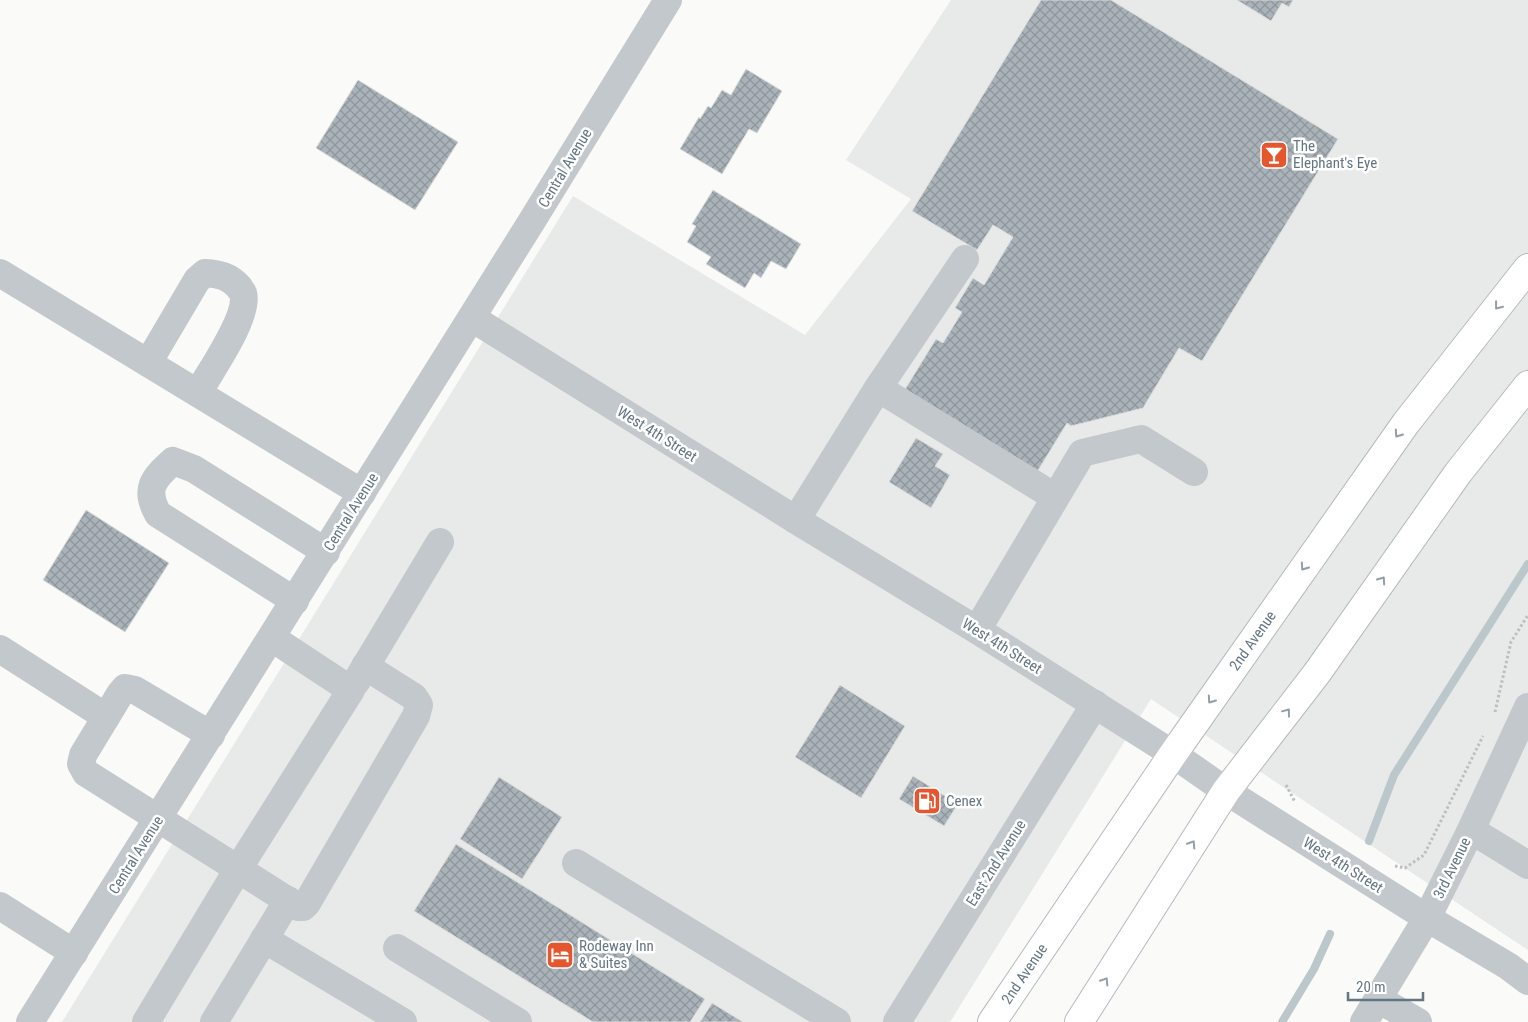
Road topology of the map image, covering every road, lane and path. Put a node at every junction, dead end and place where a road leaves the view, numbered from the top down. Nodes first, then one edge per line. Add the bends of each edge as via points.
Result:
1 (668, 0) edge
2 (965, 259) dead end
3 (1528, 268) edge
4 (0, 273) edge
5 (472, 318) junction
6 (148, 363) junction
7 (1528, 384) edge
8 (878, 388) junction
9 (198, 393) junction
10 (1194, 472) dead end
11 (362, 493) junction
12 (1055, 497) junction
13 (796, 520) junction
14 (440, 542) dead end
15 (326, 552) junction
16 (295, 601) junction
17 (1528, 615) edge
18 (976, 630) junction
19 (272, 638) junction
20 (0, 649) edge
21 (365, 666) junction
22 (351, 690) junction
23 (1095, 704) junction
24 (1528, 707) edge
25 (106, 717) junction
26 (1491, 720) dead end
27 (1487, 728) dead end
28 (211, 735) junction
29 (1172, 754) junction
30 (1286, 785) dead end
31 (1226, 791) junction
32 (1295, 804) dead end
33 (159, 819) junction
34 (1471, 830) junction
35 (576, 863) dead end
36 (1386, 864) dead end
37 (1528, 865) edge
38 (238, 869) junction
39 (288, 900) junction
40 (0, 906) edge
41 (1427, 918) junction
42 (264, 939) junction
43 (397, 948) dead end
44 (74, 953) junction
45 (1528, 981) edge
46 (1378, 999) junction
47 (32, 1021) edge
48 (146, 1022) edge
49 (214, 1022) edge
50 (403, 1022) edge
51 (518, 1022) edge
52 (837, 1022) edge
53 (897, 1022) edge
54 (992, 1022) edge
55 (1079, 1022) edge
56 (1364, 1022) edge
57 (1418, 1022) edge

1 - 5 street, Central Avenue
2 - 8 street
3 -> 29 main road, 2nd Avenue via 1406,423
4 - 6 street
5 - 11 street, Central Avenue
5 - 13 street, West 4th Street
6 - 9 street
6 - 9 street via 197,280 205,273 222,274 243,293 243,306 235,330
31 -> 7 main road via 1317,673 1458,473
8 - 12 street
8 - 13 street
9 - 11 street
10 - 12 street via 1141,439 1082,453
11 - 15 street, Central Avenue
12 - 18 street
13 - 18 street, West 4th Street
14 - 21 street
15 - 16 street, Central Avenue
15 - 16 street via 194,470 173,461 160,473 151,488 152,503 158,514
16 - 19 street, Central Avenue
17 - 26 path via 1511,642
18 - 23 street, West 4th Street
19 - 22 street
19 - 28 street, Central Avenue
20 - 25 street
21 - 22 street
21 - 39 street via 414,697 419,705 416,716 307,903 298,907
22 - 38 street
23 - 29 street, West 4th Street
23 - 53 street, East 2nd Avenue
24 - 34 street, 3rd Avenue
25 - 28 street via 125,688 135,690
25 - 33 street via 81,764 86,773
27 - 36 path via 1424,855 1405,868
28 - 33 street, Central Avenue
29 - 31 street, West 4th Street
29 - 54 main road, 2nd Avenue
30 - 32 path
31 - 41 street, West 4th Street
55 -> 31 main road
33 - 38 street
33 - 44 street, Central Avenue
34 - 37 street
34 - 41 street, 3rd Avenue
35 - 52 street
38 - 39 street
38 - 48 street
39 - 42 street
40 - 44 street
41 - 45 street, West 4th Street
41 - 46 street, 3rd Avenue
42 - 49 street
42 - 50 street
43 - 51 street
44 - 47 street, Central Avenue
46 - 56 street, 3rd Avenue
46 - 57 street

